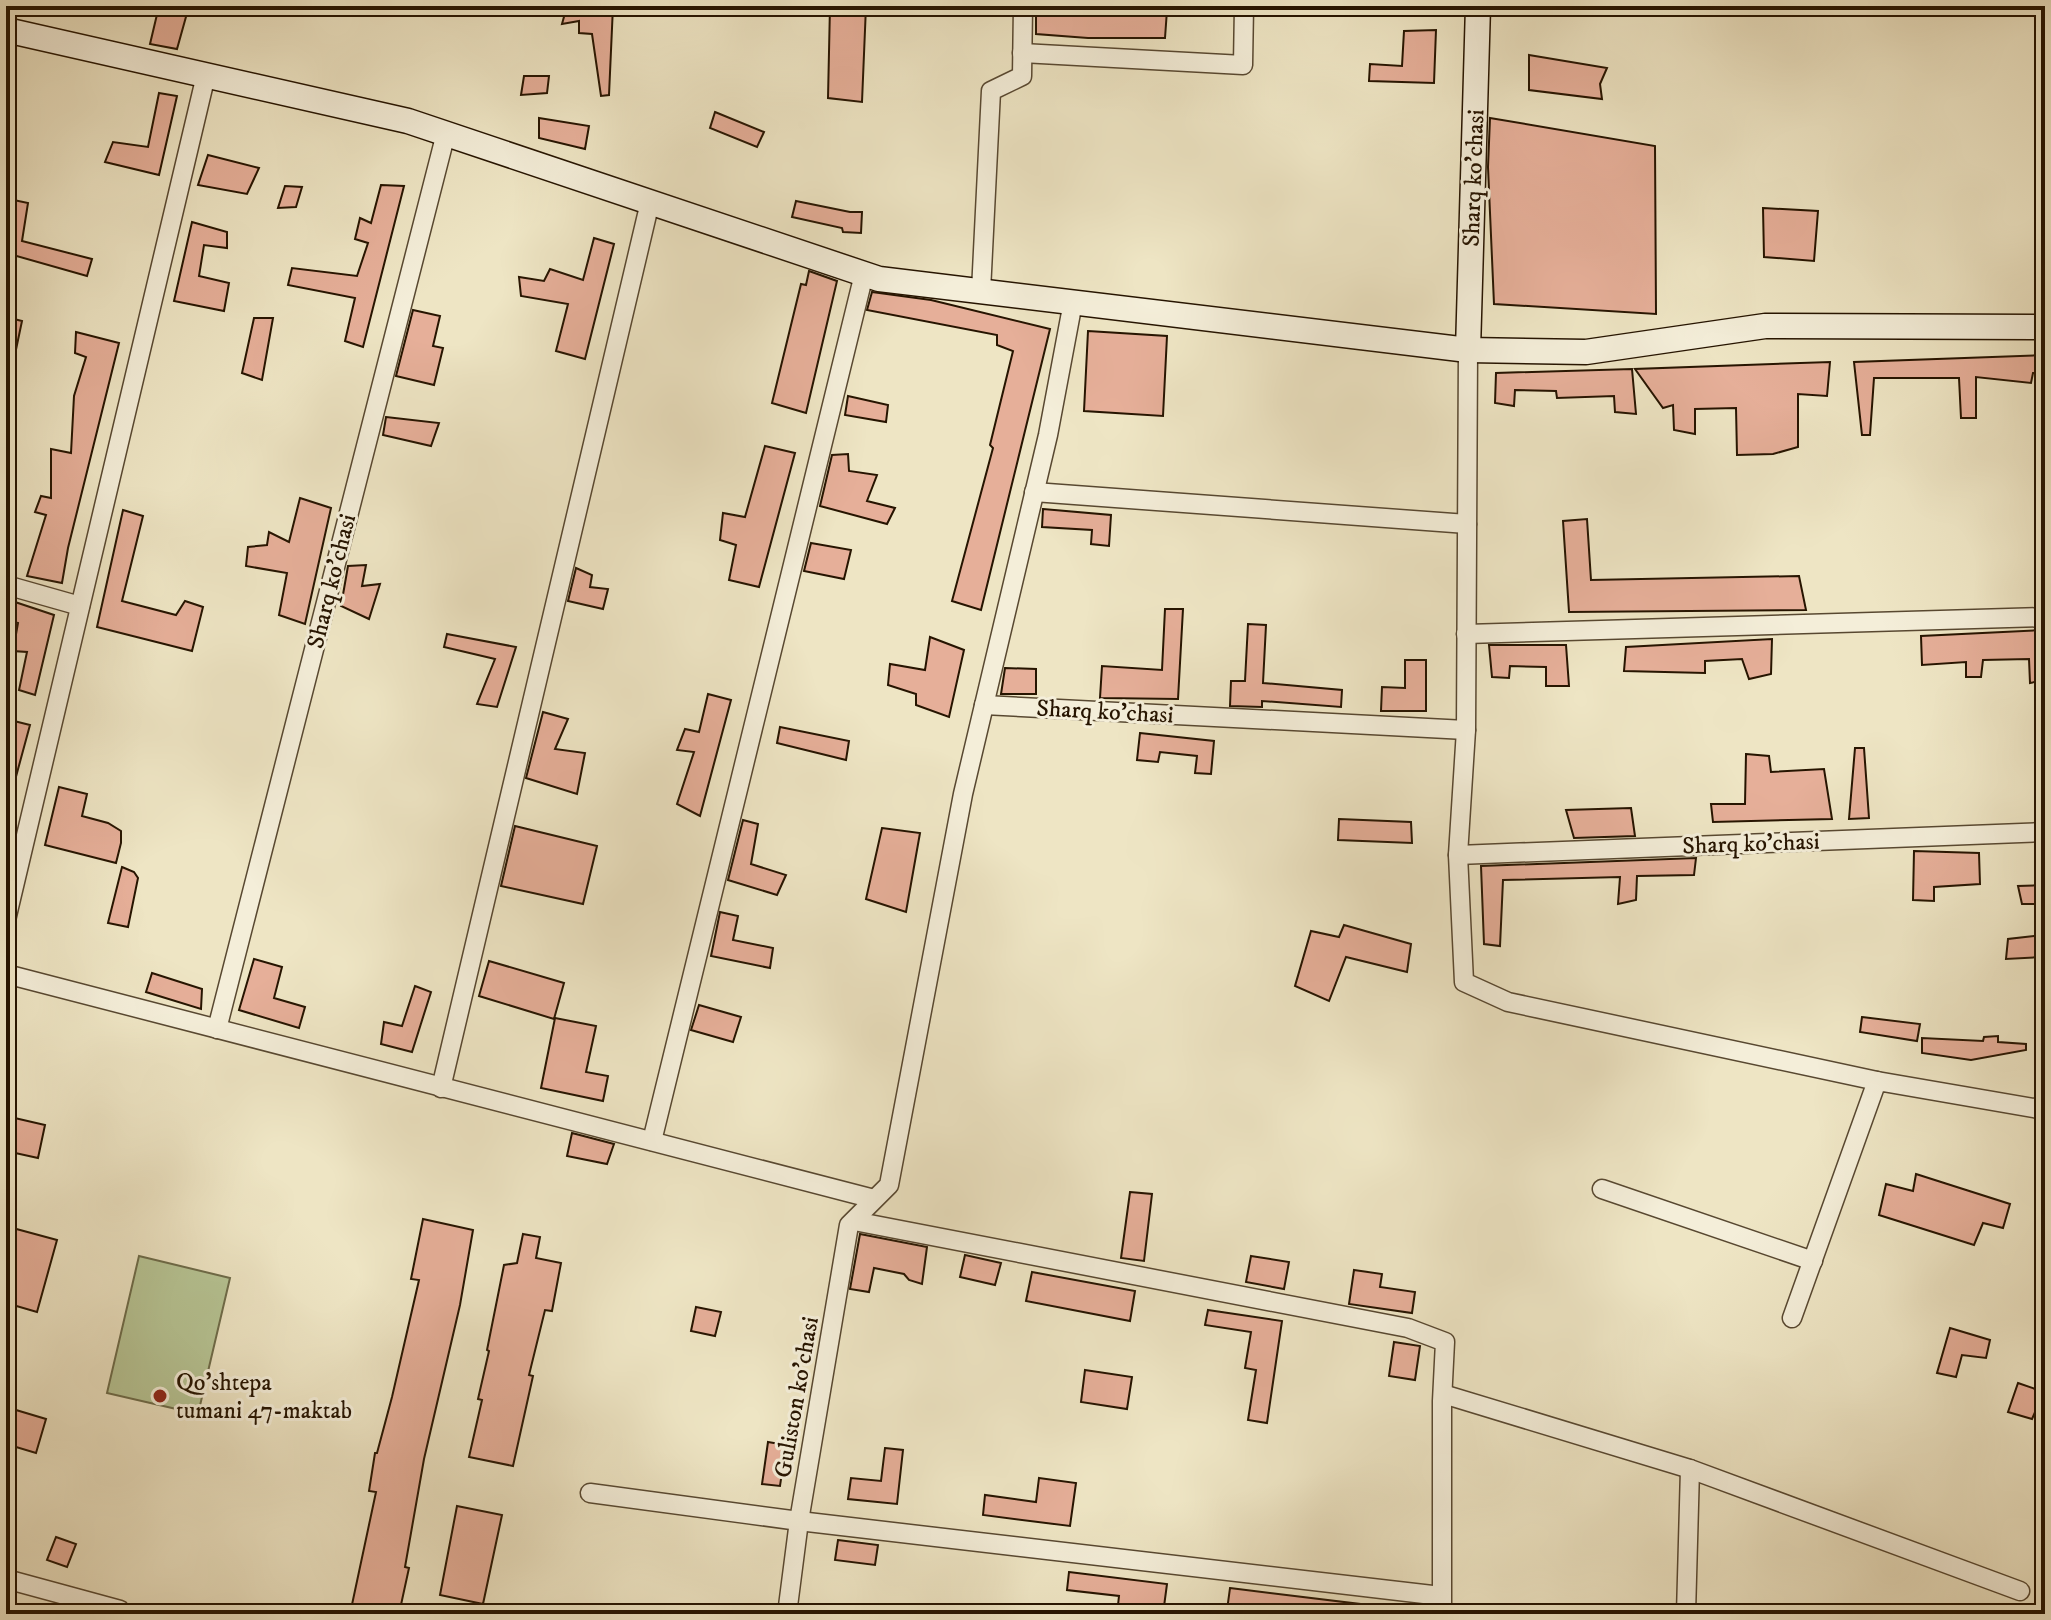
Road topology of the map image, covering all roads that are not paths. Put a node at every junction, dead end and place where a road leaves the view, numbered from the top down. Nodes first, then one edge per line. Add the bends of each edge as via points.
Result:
1 (1023, 6) edge
2 (1244, 6) edge
3 (1478, 6) edge
4 (6, 30) edge
5 (1022, 53) junction
6 (206, 75) junction
7 (446, 133) junction
8 (650, 202) junction
9 (864, 274) junction
10 (981, 291) junction
11 (1073, 302) junction
12 (2045, 327) edge
13 (1468, 350) junction
14 (1034, 492) junction
15 (1467, 524) junction
16 (6, 585) edge
17 (80, 606) junction
18 (2045, 617) edge
19 (1466, 634) junction
20 (984, 705) junction
21 (1466, 730) junction
22 (2045, 832) edge
23 (1458, 855) junction
24 (10, 882) edge
25 (6, 920) edge
26 (6, 974) edge
27 (217, 1029) junction
28 (1877, 1081) junction
29 (441, 1088) junction
30 (2045, 1110) edge
31 (652, 1141) junction
32 (1602, 1189) dead end
33 (874, 1199) junction
34 (854, 1221) junction
35 (1813, 1261) junction
36 (1792, 1318) dead end
37 (1443, 1394) junction
38 (1690, 1469) junction
39 (590, 1493) dead end
40 (799, 1521) junction
41 (6, 1579) edge
42 (2020, 1591) dead end
43 (1442, 1605) edge
44 (119, 1614) edge
45 (787, 1614) edge
46 (1686, 1614) edge

1 - 5 street
2 - 5 street via 1243,65
3 - 13 street, Sharq ko'chasi
4 - 6 street
5 - 10 street via 1022,76 991,91
6 - 7 street
6 - 17 street
7 - 8 street
7 - 27 street, Sharq ko'chasi
8 - 9 street
8 - 29 street
9 - 10 street
9 - 31 street
10 - 11 street
11 - 13 street
11 - 14 street, Guliston ko'chasi
12 - 13 street via 1765,326 1586,352
13 - 15 street, Sharq ko'chasi
14 - 15 street
14 - 20 street, Guliston ko'chasi
15 - 19 street, Sharq ko'chasi
16 - 17 street
17 - 24 street
18 - 19 street
19 - 21 street, Sharq ko'chasi
20 - 21 street, Sharq ko'chasi
20 - 33 street, Guliston ko'chasi via 889,1185
21 - 23 street, Sharq ko'chasi
22 - 23 street, Sharq ko'chasi
23 - 28 street, Sharq ko'chasi via 1464,982 1508,1002
24 - 25 street
26 - 27 street
27 - 29 street
28 - 30 street
28 - 35 street
29 - 31 street
31 - 33 street
32 - 35 street
33 - 34 street, Guliston ko'chasi
34 - 37 street via 1408,1328 1445,1342
34 - 40 street, Guliston ko'chasi via 849,1225
35 - 36 street
37 - 38 street
37 - 43 street
38 - 42 street
38 - 46 street
39 - 40 street
40 - 43 street
40 - 45 street, Guliston ko'chasi
41 - 44 street via 120,1610

